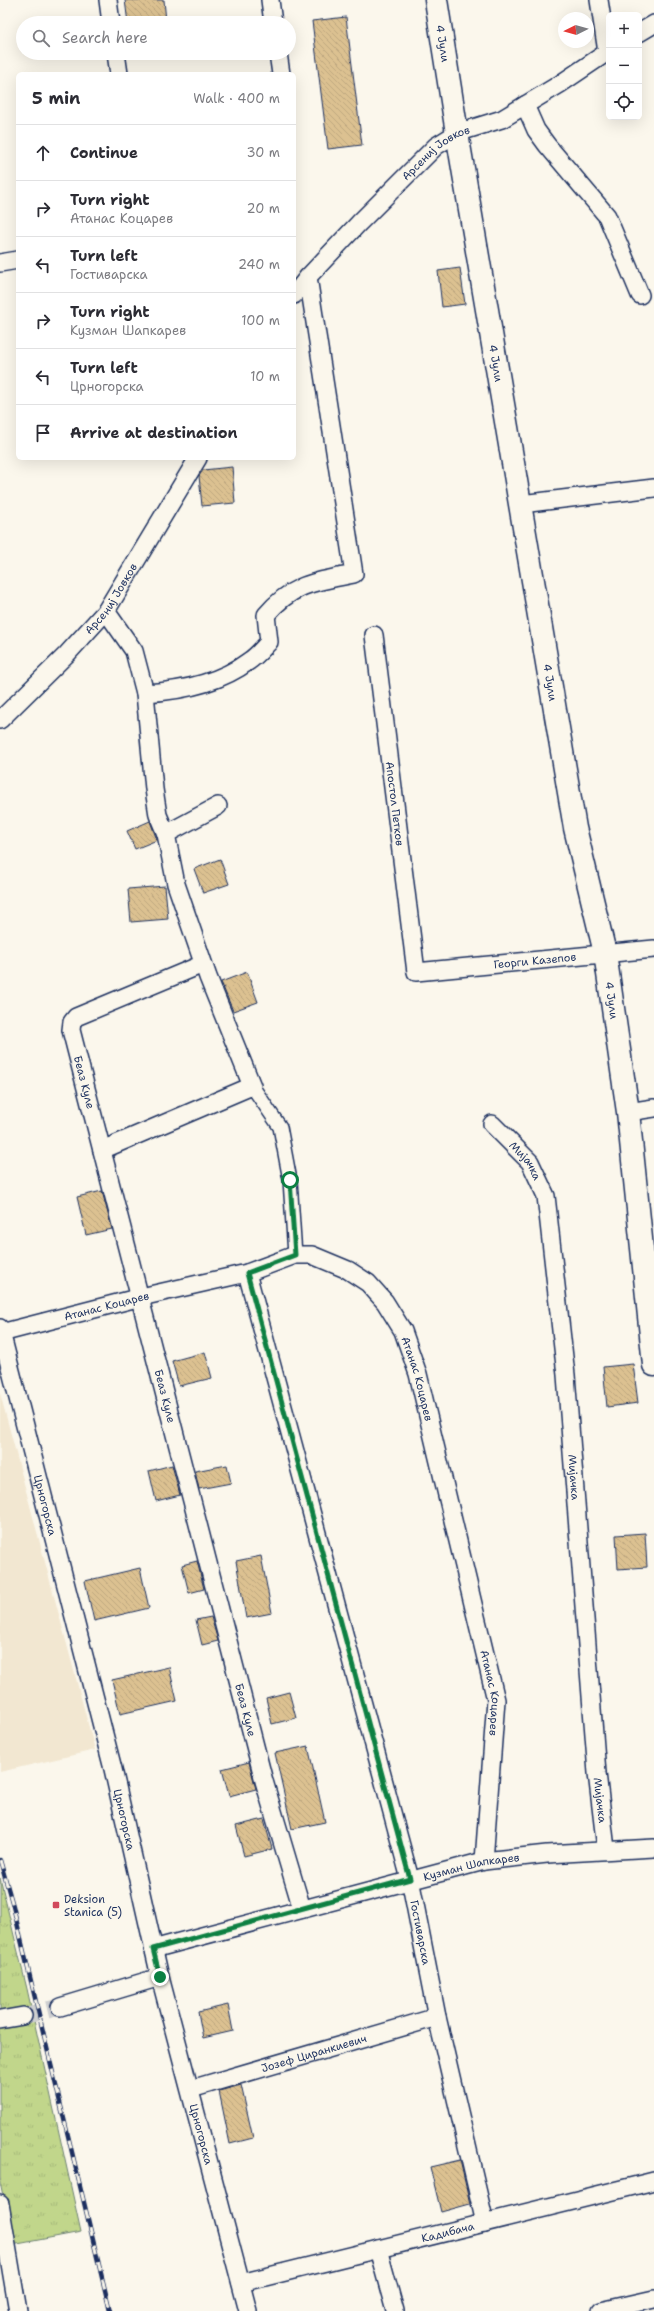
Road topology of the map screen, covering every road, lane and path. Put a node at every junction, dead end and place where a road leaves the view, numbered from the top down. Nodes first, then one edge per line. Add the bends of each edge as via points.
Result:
1 (108, 0) edge
2 (270, 0) edge
3 (436, 0) edge
4 (599, 0) edge
5 (110, 16) edge
6 (272, 16) edge
7 (654, 24) edge
8 (642, 31) edge
9 (607, 48) edge
10 (606, 53) edge
11 (117, 60) edge
12 (279, 60) edge
13 (119, 72) edge
14 (281, 72) edge
15 (525, 105) junction
16 (457, 133) junction
17 (16, 260) edge
18 (0, 263) edge
19 (308, 277) junction
20 (296, 292) edge
21 (640, 295) dead end
22 (191, 463) edge
23 (654, 488) edge
24 (521, 504) junction
25 (106, 611) junction
26 (374, 635) dead end
27 (145, 693) junction
28 (0, 720) edge
29 (218, 806) dead end
30 (166, 834) junction
31 (654, 949) edge
32 (605, 953) junction
33 (203, 964) junction
34 (416, 972) joint
35 (252, 1086) junction
36 (654, 1108) edge
37 (628, 1112) junction
38 (492, 1124) dead end
39 (102, 1150) junction
40 (295, 1255) junction
41 (247, 1273) junction
42 (141, 1297) junction
43 (1, 1331) edge
44 (654, 1366) edge
45 (654, 1848) edge
46 (606, 1849) junction
47 (484, 1861) junction
48 (410, 1879) junction
49 (302, 1909) junction
50 (153, 1949) junction
51 (160, 1977) junction
52 (60, 2007) tunnel mouth
53 (23, 2016) tunnel mouth
54 (437, 2017) junction
55 (0, 2020) edge
56 (191, 2089) junction
57 (654, 2181) edge
58 (0, 2204) edge
59 (2, 2221) edge
60 (485, 2224) junction
61 (378, 2249) junction
62 (241, 2283) junction
63 (654, 2299) edge
64 (18, 2311) edge
65 (248, 2311) edge
66 (395, 2311) edge
67 (601, 2311) edge

1 - 5 street
2 - 6 street
3 - 16 street, 4 Јули
4 - 9 street
7 - 8 street
10 - 15 street, Арсениј Јовков
11 - 13 street
12 - 14 street
15 - 16 street, Арсениј Јовков via 495,122
15 - 21 street via 536,130 547,145 607,216
16 - 19 street, Арсениј Јовков via 436,146 409,172
16 - 24 street, 4 Јули
17 - 18 street
19 - 20 street, Арсениј Јовков
19 - 27 street via 354,574 302,585 276,603 266,615 269,642 249,662 195,686 167,692
22 - 25 street, Арсениј Јовков
23 - 24 street
24 - 32 street, 4 Јули via 576,828
25 - 27 street via 134,651
25 - 28 street, Арсениј Јовков via 67,654
26 - 34 street, Апостол Петков
27 - 30 street via 154,789 158,814
29 - 30 street
30 - 33 street via 176,884
31 - 32 street, Георги Казепов
32 - 34 street, Георги Казепов
32 - 37 street, 4 Јули
33 - 35 street
33 - 39 street, Беаз Куле via 76,1017 72,1022 71,1030
35 - 39 street
35 - 40 street via 280,1128 290,1180
36 - 37 street
37 - 44 street, 4 Јули
38 - 46 street, Мијачка via 530,1162 546,1196 566,1375 597,1773
39 - 42 street, Беаз Куле
40 - 41 street, Атанас Коцарев
40 - 47 street, Атанас Коцарев via 312,1255 348,1270 368,1283 386,1302 403,1331 418,1374 496,1700
41 - 42 street, Атанас Коцарев
41 - 48 street, Гостиварска
42 - 43 street, Атанас Коцарев
42 - 49 street, Беаз Куле via 264,1781
43 - 50 street, Црногорска via 113,1769
45 - 46 street, Кузман Шапкарев
46 - 47 street, Кузман Шапкарев
47 - 48 street, Кузман Шапкарев
48 - 49 street, Кузман Шапкарев
48 - 54 street, Гостиварска
49 - 50 street, Кузман Шапкарев
50 - 51 street, Црногорска
51 - 52 street
51 - 56 street, Црногорска
53 - 55 street
54 - 56 street, Јозеф Циранкиевич
54 - 60 street, Гостиварска
56 - 62 street, Црногорска
57 - 60 street, Кадибача
58 - 59 street
59 - 64 street
60 - 61 street, Кадибача
61 - 62 street, Кадибача
61 - 66 street
62 - 65 street, Црногорска
63 - 67 street

